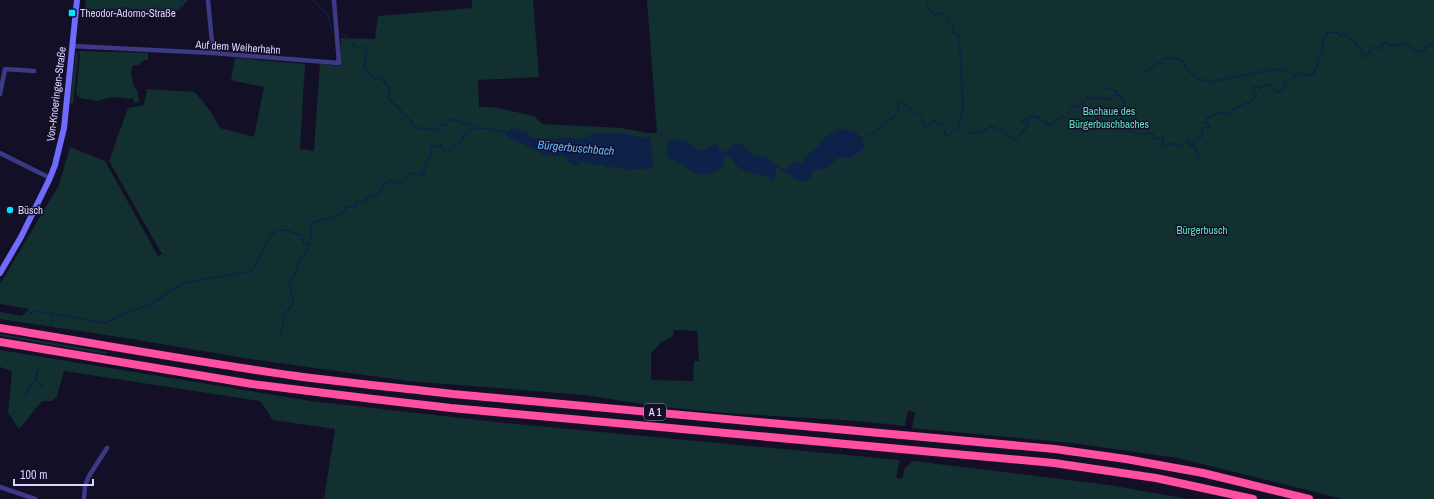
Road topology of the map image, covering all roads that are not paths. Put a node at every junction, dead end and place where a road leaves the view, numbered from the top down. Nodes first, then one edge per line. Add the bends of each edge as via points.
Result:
1 (77, 0) edge
2 (208, 0) edge
3 (334, 0) edge
4 (72, 46) junction
5 (214, 53) junction
6 (34, 71) dead end
7 (0, 94) edge
8 (0, 153) edge
9 (50, 178) junction
10 (0, 273) edge
11 (0, 328) edge
12 (0, 342) edge
13 (107, 448) dead end
14 (0, 487) edge
15 (35, 499) edge
16 (84, 499) edge
17 (1253, 499) edge
18 (1308, 499) edge

1 - 4 main road, Von-Knoeringen-Straße
2 - 5 street
3 - 5 street, Auf dem Weiherhahn via 339,63
4 - 5 street, Auf dem Weiherhahn
4 - 9 main road, Von-Knoeringen-Straße via 64,128
6 - 7 street via 5,68
8 - 9 street
9 - 10 main road, Von-Knoeringen-Straße
11 - 18 highway, A 1 via 173,357 375,386 1078,452 1203,473
12 - 17 highway, A 1 via 252,384 381,400 1054,463 1156,478
13 - 16 street via 89,476
14 - 15 street

